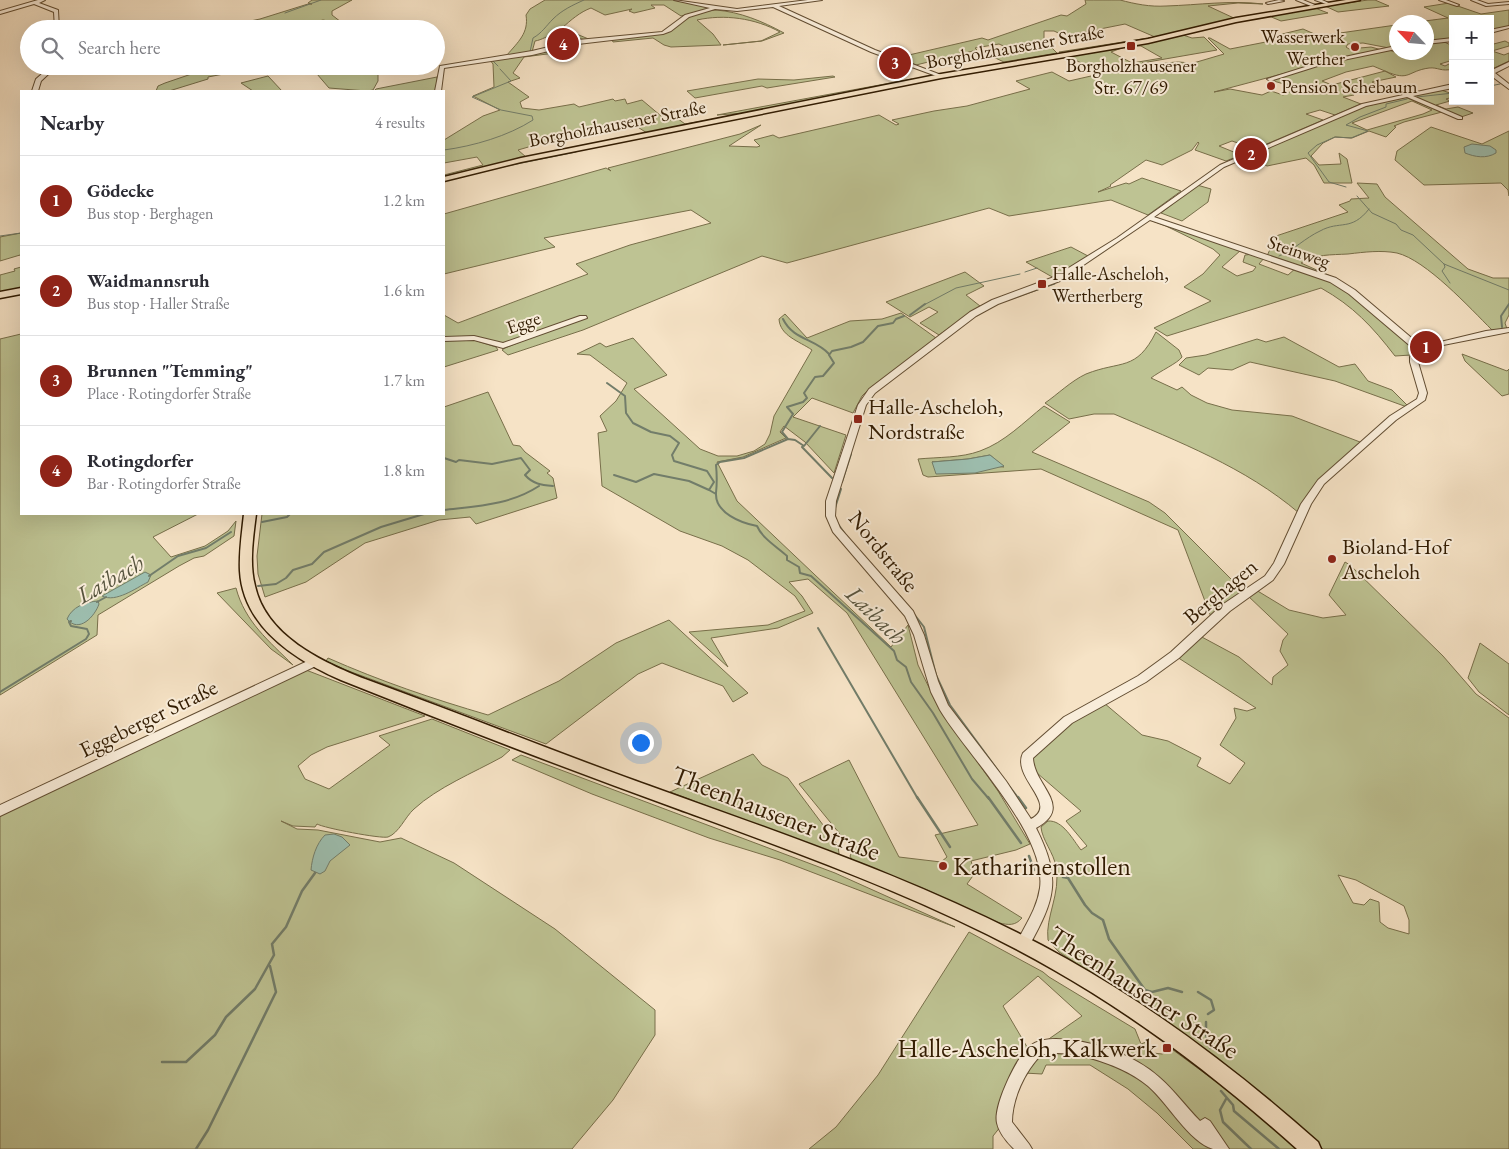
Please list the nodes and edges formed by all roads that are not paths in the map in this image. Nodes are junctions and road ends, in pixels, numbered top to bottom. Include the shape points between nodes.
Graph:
1 (43, 0) edge
2 (676, 0) edge
3 (820, 0) edge
4 (1279, 0) edge
5 (1298, 0) edge
6 (1317, 0) edge
7 (1357, 0) edge
8 (1407, 0) edge
9 (1421, 0) edge
10 (1441, 0) edge
11 (1473, 0) edge
12 (785, 1) edge
13 (1509, 2) edge
14 (33, 3) junction
15 (1268, 3) dead end
16 (1328, 4) junction
17 (1313, 5) dead end
18 (1457, 5) dead end
19 (775, 6) junction
20 (715, 8) junction
21 (0, 13) edge
22 (56, 20) edge
23 (1509, 27) edge
24 (1494, 31) edge
25 (1449, 40) edge
26 (1434, 42) edge
27 (1389, 49) edge
28 (1509, 64) edge
29 (445, 67) edge
30 (1494, 72) edge
31 (44, 75) edge
32 (441, 75) edge
33 (1494, 75) edge
34 (941, 76) junction
35 (1270, 79) dead end
36 (1449, 87) edge
37 (1509, 87) edge
38 (35, 90) edge
39 (438, 90) edge
40 (1406, 95) junction
41 (1460, 118) dead end
42 (445, 178) edge
43 (1150, 217) junction
44 (20, 291) edge
45 (0, 295) edge
46 (584, 318) dead end
47 (1509, 330) edge
48 (445, 339) edge
49 (1421, 347) junction
50 (250, 515) edge
51 (314, 662) junction
52 (0, 811) edge
53 (1028, 826) junction
54 (1023, 944) junction
55 (1205, 1126) dead end
56 (1218, 1145) edge
57 (1024, 1149) edge
58 (1311, 1149) edge

1 - 14 street
2 - 20 street
3 - 12 street
4 - 15 street via 1282,1
5 - 17 street
6 - 16 street
7 - 16 main road, Borgholzhausener Straße
8 - 9 street
10 - 18 street
11 - 13 street via 1488,5
12 - 19 street
14 - 21 street
14 - 22 street via 56,12
16 - 34 main road, Borgholzhausener Straße via 1236,20 1148,41
19 - 20 street via 743,10
19 - 34 street via 873,51
20 - 29 street via 685,17 671,30 663,32 585,41
23 - 24 street
25 - 26 street
27 - 35 street via 1323,63
28 - 30 street
31 - 38 street via 38,80
32 - 39 street
33 - 37 street
34 - 42 main road, Borgholzhausener Straße
36 - 40 street, Nordstraße
40 - 41 street
40 - 43 street, Nordstraße via 1364,105 1222,166
43 - 49 street, Steinweg via 1333,280
43 - 53 street, Nordstraße via 1057,279 995,302 973,314 872,391 862,405 831,501 830,521 909,614 917,628 924,658 942,704
44 - 45 main road
46 - 48 street, Egge via 503,346 474,338
47 - 49 street via 1475,334 1437,346
49 - 53 street, Berghagen via 1414,357 1423,393 1421,400 1393,418 1321,482 1306,504 1279,564 1269,578 1226,608 1175,655 1142,679 1068,720 1027,756 1026,768 1048,803 1048,811 1042,818
50 - 51 main road, Theenhausener Straße via 244,565 246,583 257,611 293,648
51 - 52 street, Eggeberger Straße
51 - 54 main road, Theenhausener Straße via 839,864 933,902
53 - 54 street, Nordstraße via 1046,864 1047,880 1034,926
54 - 58 main road, Theenhausener Straße via 1152,1022 1246,1092
55 - 56 street
56 - 57 street via 1142,1073 1096,1053 1077,1048 1046,1047 1031,1056 1004,1114 1007,1129

